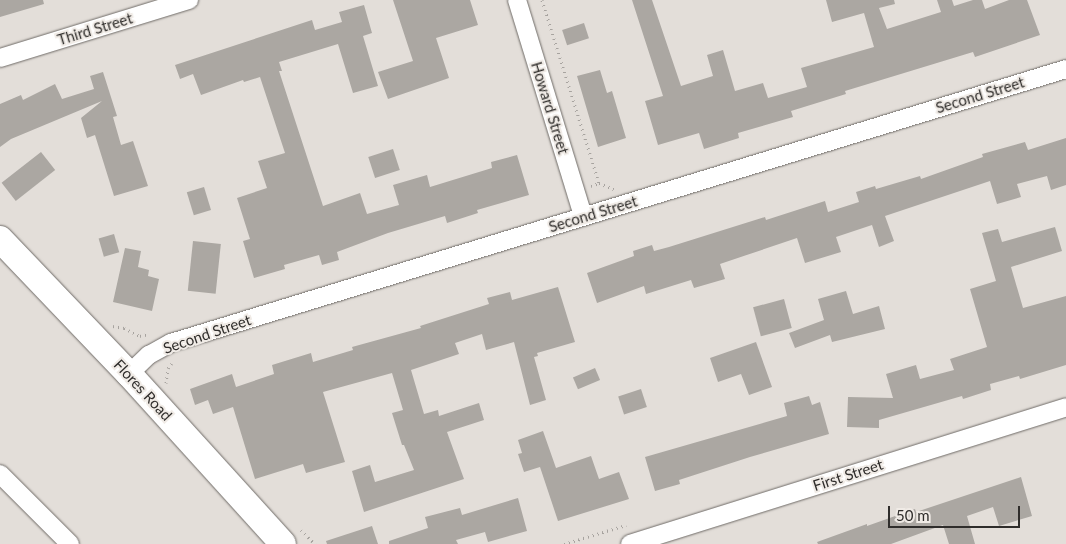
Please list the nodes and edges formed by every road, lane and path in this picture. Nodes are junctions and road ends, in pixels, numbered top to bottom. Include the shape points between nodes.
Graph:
1 (189, 0) edge
2 (517, 0) edge
3 (542, 0) edge
4 (0, 58) edge
5 (1066, 69) edge
6 (599, 183) junction
7 (590, 186) dead end
8 (619, 192) dead end
9 (583, 216) junction
10 (0, 239) edge
11 (128, 374) junction
12 (1066, 406) edge
13 (0, 474) edge
14 (70, 544) edge
15 (283, 544) edge
16 (630, 544) edge

1 - 4 street, Third Street
2 - 9 street, Howard Street
3 - 6 path
5 - 9 street, Second Street
6 - 7 path
6 - 8 path
9 - 11 street, Second Street via 171,343 149,355
10 - 11 main road, Flores Road
11 - 15 main road, Flores Road
12 - 16 street, First Street
13 - 14 street

